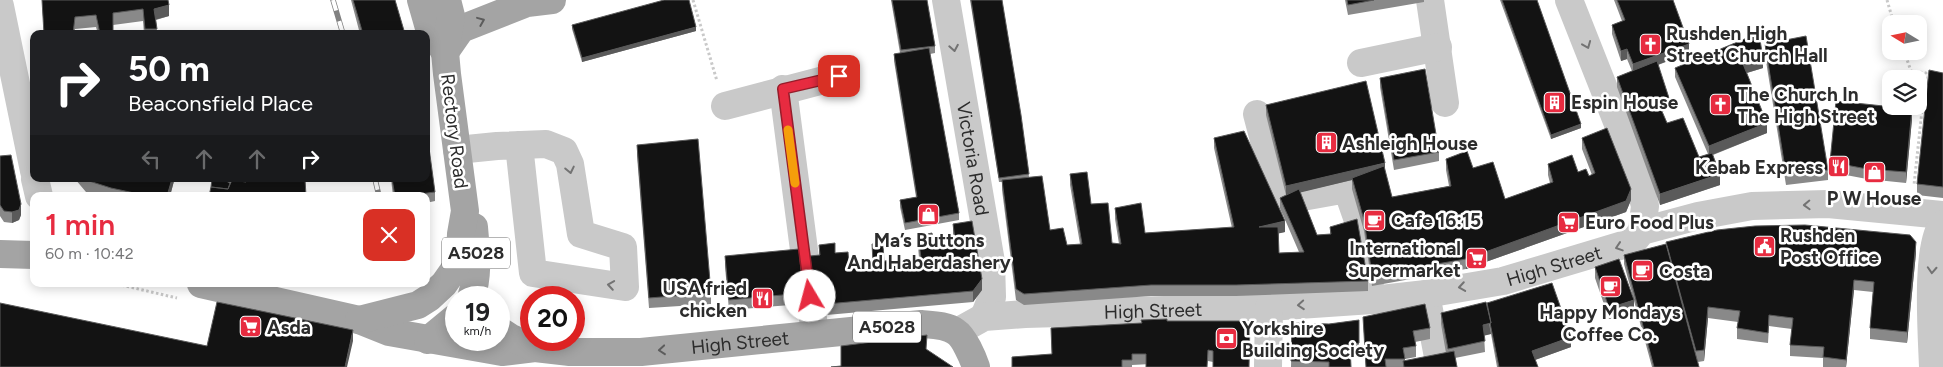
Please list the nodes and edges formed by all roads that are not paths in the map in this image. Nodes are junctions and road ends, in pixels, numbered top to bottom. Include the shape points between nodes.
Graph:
1 (420, 0) edge
2 (447, 0) edge
3 (946, 0) edge
4 (1430, 0) edge
5 (1569, 0) edge
6 (533, 1) edge
7 (0, 6) edge
8 (1438, 47) junction
9 (445, 52) junction
10 (1361, 63) dead end
11 (839, 76) dead end
12 (783, 89) junction
13 (1446, 103) dead end
14 (724, 106) road end
15 (1258, 114) dead end
16 (519, 145) junction
17 (457, 150) junction
18 (30, 152) edge
19 (465, 211) junction
20 (1943, 215) edge
21 (1943, 224) edge
22 (1642, 230) junction
23 (0, 254) edge
24 (30, 255) edge
25 (456, 267) junction
26 (464, 286) edge
27 (475, 286) edge
28 (214, 287) edge
29 (1426, 294) junction
30 (1372, 300) junction
31 (1269, 307) junction
32 (984, 317) junction
33 (359, 320) junction
34 (445, 326) edge
35 (957, 332) junction
36 (815, 334) junction
37 (428, 340) junction
38 (520, 350) edge
39 (561, 351) edge
40 (1438, 357) edge
41 (607, 360) edge
42 (976, 367) edge
43 (1268, 367) edge
44 (1933, 367) edge

1 - 9 main road, Rectory Road via 429,28
2 - 9 main road, Rectory Road via 451,16
3 -> 32 street, Victoria Road via 990,262 992,297
4 - 8 street
5 -> 22 street via 1635,167 1645,206
9 -> 6 main road, Rectory Road via 461,29
7 - 18 street
8 - 10 street
8 - 13 street
9 - 17 main road, Rectory Road / A5028
11 - 12 street
12 - 14 street
12 - 36 street
15 - 30 street via 1280,201 1347,189 1362,232
16 -> 16 street via 546,144 564,151 570,164 581,234 622,247 625,287 533,273
16 - 17 street
17 - 19 main road, Rectory Road / A5028
19 - 25 main road, Rectory Road / A5028
19 - 27 main road, Rectory Road / A5028 via 474,228
20 -> 22 street, High Street via 1828,204 1752,206
21 -> 44 street via 1935,243 1932,267
22 -> 29 street, High Street via 1633,242 1512,279
23 - 24 main road
25 - 26 main road, A5028
25 - 33 main road, Rectory Road / A5028 via 444,284 418,305
28 - 33 main road, A5028
29 - 30 street, High Street
29 - 40 street
30 -> 31 street, High Street
31 - 32 street, High Street
31 - 43 street
32 - 35 street, High Street
33 - 37 main road, High Street / A5028 via 389,332
34 - 37 main road
35 - 36 main road, High Street / A5028 via 921,324
35 - 42 main road
36 -> 41 main road, High Street / A5028 via 642,352
37 - 38 main road, High Street / A5028 via 502,352
39 - 41 main road, High Street / A5028

